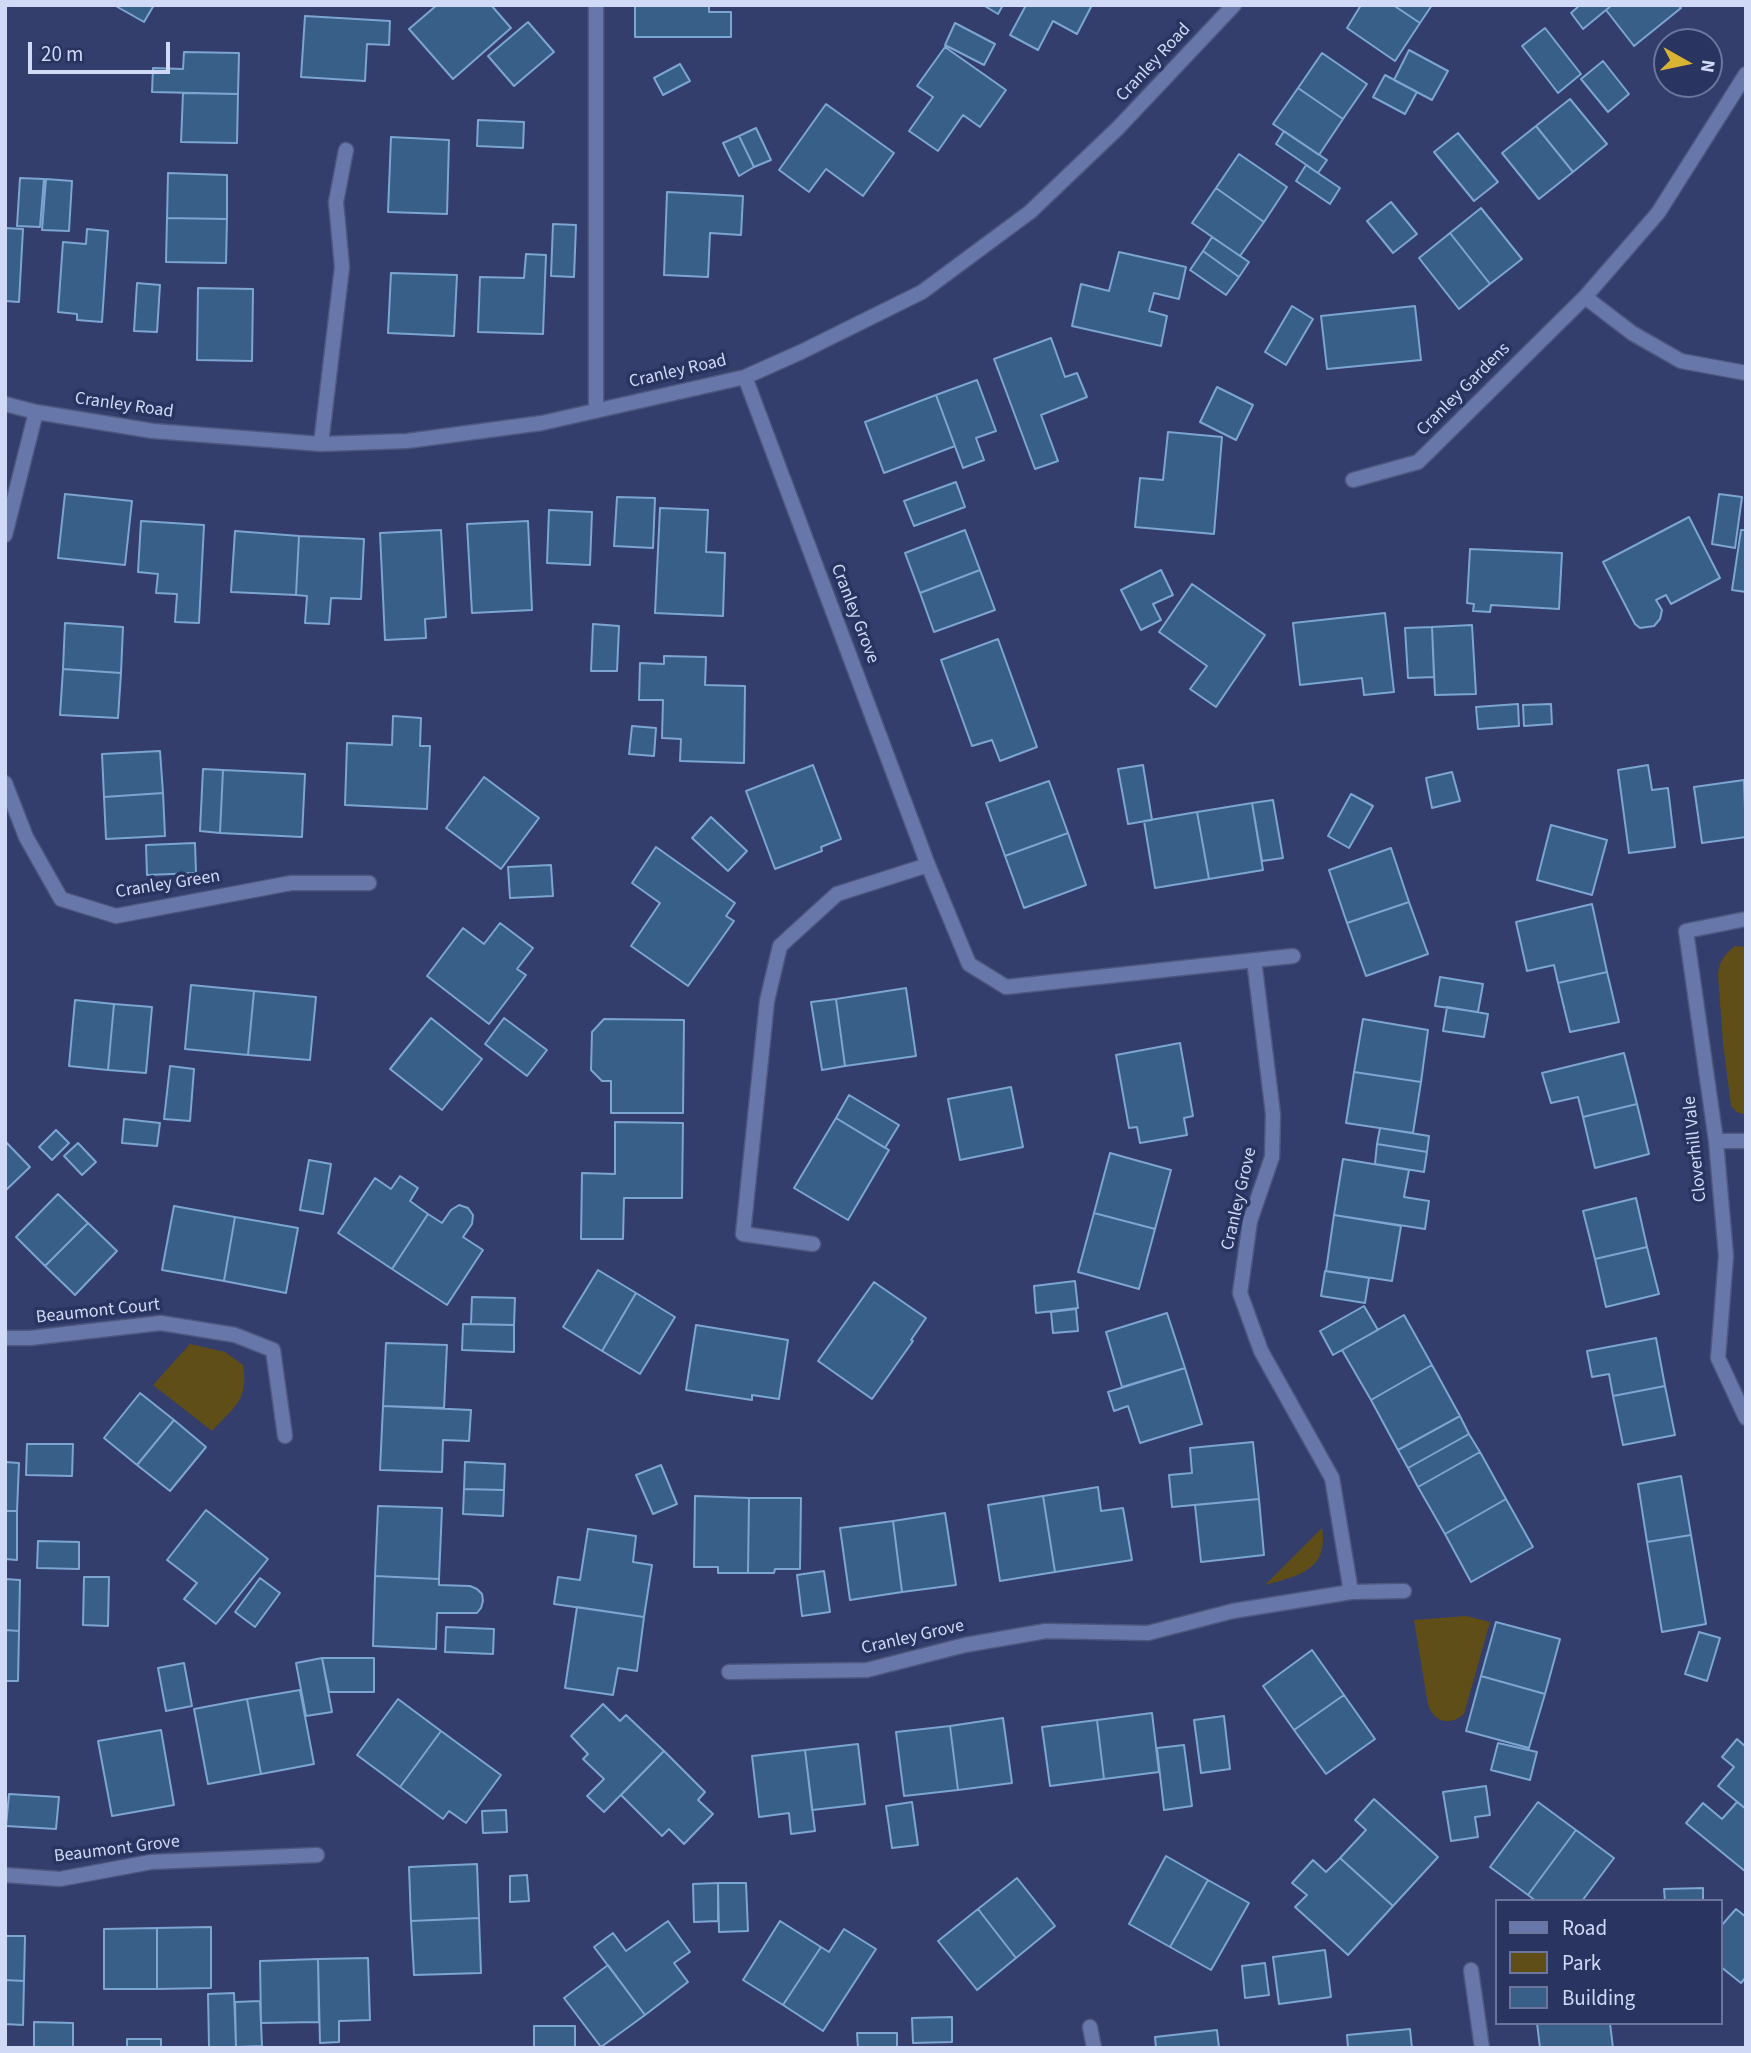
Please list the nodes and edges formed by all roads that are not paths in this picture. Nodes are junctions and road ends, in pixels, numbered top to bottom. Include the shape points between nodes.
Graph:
1 (596, 5) edge
2 (1234, 5) edge
3 (1746, 74) edge
4 (346, 150) dead end
5 (1585, 297) junction
6 (1746, 373) edge
7 (745, 377) junction
8 (5, 404) edge
9 (596, 411) junction
10 (36, 412) junction
11 (321, 444) junction
12 (1353, 480) dead end
13 (5, 535) edge
14 (5, 783) edge
15 (928, 865) junction
16 (369, 883) dead end
17 (1746, 919) edge
18 (1293, 956) dead end
19 (1254, 960) junction
20 (1716, 1141) junction
21 (1746, 1141) edge
22 (813, 1244) dead end
23 (5, 1338) edge
24 (1746, 1418) edge
25 (285, 1436) dead end
26 (1404, 1591) dead end
27 (1351, 1592) junction
28 (729, 1672) dead end
29 (317, 1854) dead end
30 (5, 1875) edge
31 (1471, 1970) dead end
32 (1090, 2027) dead end
33 (1094, 2048) edge
34 (1482, 2048) edge

1 - 9 street
2 - 7 street, Cranley Road via 1118,128 1030,212 922,292
3 - 5 street, Cranley Gardens via 1658,213
4 - 11 street via 336,202 342,267
5 - 6 street via 1632,333 1681,361
5 - 12 street, Cranley Gardens via 1418,462
7 - 9 street, Cranley Road
7 - 15 street, Cranley Grove
8 - 10 street, Cranley Road
9 - 11 street, Cranley Road via 407,441
10 - 11 street, Cranley Road via 153,431
10 - 13 street
14 - 16 street, Cranley Green via 26,837 61,898 116,916 291,883
15 - 19 street, Cranley Grove via 969,964 1006,987
15 - 22 street via 836,894 780,946 767,1001 743,1234
17 - 20 street, Cloverhill Vale via 1686,931
18 - 19 street, Cranley Grove
19 - 27 street, Cranley Grove via 1273,1114 1272,1157 1251,1221 1240,1293 1261,1351 1332,1478
20 - 21 street
20 - 24 street, Cloverhill Vale via 1726,1256 1718,1358
23 - 25 street, Beaumont Court via 161,1323 234,1335 273,1350
26 - 27 street, Cranley Grove
27 - 28 street, Cranley Grove via 1233,1611 1148,1633 1046,1631 965,1645 867,1671
29 - 30 street, Beaumont Grove via 151,1862 60,1879
31 - 34 street
32 - 33 street

